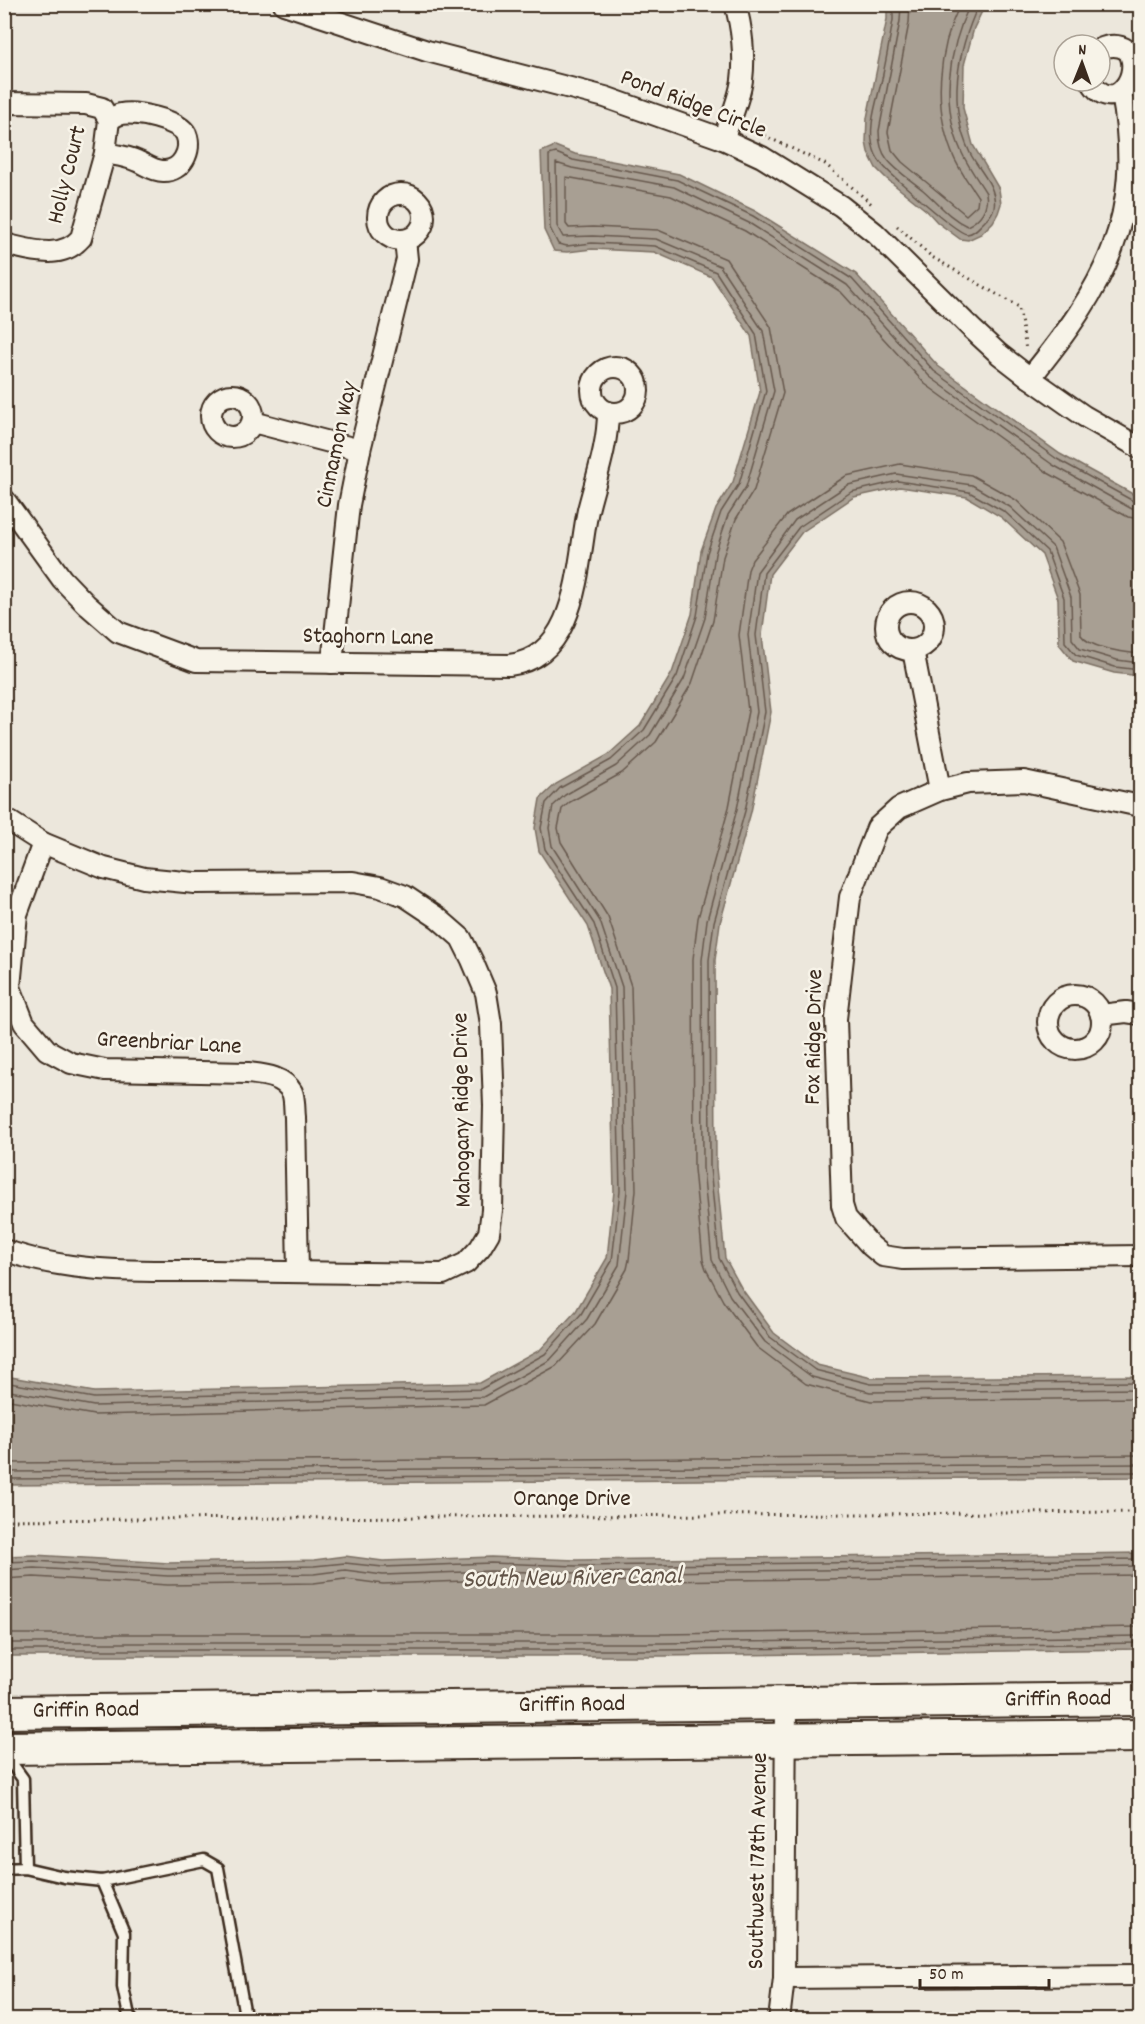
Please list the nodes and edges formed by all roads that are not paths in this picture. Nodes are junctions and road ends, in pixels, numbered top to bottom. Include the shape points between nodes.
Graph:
1 (284, 4) edge
2 (735, 4) edge
3 (1112, 46) edge
4 (1104, 93) edge
5 (1122, 94) junction
6 (4, 103) edge
7 (109, 120) junction
8 (723, 139) junction
9 (105, 153) junction
10 (405, 240) dead end
11 (4, 244) edge
12 (1030, 378) junction
13 (608, 412) dead end
14 (253, 422) dead end
15 (1140, 448) edge
16 (360, 450) junction
17 (4, 499) edge
18 (913, 650) dead end
19 (332, 663) junction
20 (940, 790) junction
21 (1140, 806) edge
22 (4, 818) edge
23 (43, 843) junction
24 (1140, 1014) edge
25 (1101, 1015) dead end
26 (4, 1250) edge
27 (1140, 1256) edge
28 (298, 1272) junction
29 (1140, 1699) edge
30 (786, 1703) junction
31 (327, 1709) junction
32 (4, 1712) edge
33 (1140, 1736) edge
34 (786, 1739) junction
35 (328, 1744) junction
36 (4, 1748) edge
37 (4, 1753) edge
38 (25, 1868) junction
39 (4, 1869) edge
40 (102, 1881) junction
41 (1140, 1975) edge
42 (784, 1978) junction
43 (132, 2019) edge
44 (239, 2019) edge
45 (779, 2019) edge

1 - 8 street, Pond Ridge Circle via 427,51 605,98
2 - 8 street via 742,44 742,80
3 - 5 street via 1130,51 1138,66 1138,75
4 - 5 street
5 - 12 street via 1131,122 1134,154 1128,238 1086,308
6 - 7 street, Holly Court via 86,104 102,108
7 - 9 street, Holly Court
7 - 9 street via 120,114 141,114 179,126 186,134 186,153 179,167 161,171
8 - 12 street, Pond Ridge Circle via 762,158 875,233 986,341
9 - 11 street, Holly Court via 81,238 73,246 45,253
10 - 16 street, Cinnamon Way via 407,259
12 - 15 street, Pond Ridge Circle via 1084,416
13 - 19 street, Staghorn Lane via 608,430 588,512 575,593 562,627 548,645 525,663 510,665
14 - 16 street
16 - 19 street, Cinnamon Way via 349,505
17 - 19 street, Staghorn Lane via 62,579 118,632 196,661
18 - 20 street
20 - 21 street, Fox Ridge Drive via 968,783 1024,781
20 - 27 street, Fox Ridge Drive via 899,808 878,828 850,897 836,1019 842,1205 846,1218 883,1256 903,1259
22 - 23 street, Mahogany Ridge Drive
23 - 28 street, Greenbriar Lane via 17,914 10,987 24,1023 47,1050 71,1063 105,1070 248,1073 282,1082 292,1093 295,1117
23 - 28 street, Mahogany Ridge Drive via 104,868 144,878 195,883 353,882 380,887 405,896 461,938 486,993 491,1024 494,1106 489,1233 466,1263 443,1274
24 - 25 street via 1126,1011
26 - 28 street, Mahogany Ridge Drive via 68,1266
29 - 30 main road, Griffin Road
30 - 31 main road, Griffin Road
30 - 34 street, Southwest 178th Avenue
31 - 32 main road, Griffin Road
31 - 35 main road
33 - 34 main road, Griffin Road
34 - 35 main road, Griffin Road
34 - 42 street, Southwest 178th Avenue
35 - 36 main road, Griffin Road
37 - 38 lane via 23,1779
38 - 39 lane
38 - 40 lane
40 - 43 lane via 124,1933 123,1987
40 - 44 lane via 204,1860 218,1868 244,2010
41 - 42 street
42 - 45 street, Southwest 178th Avenue

